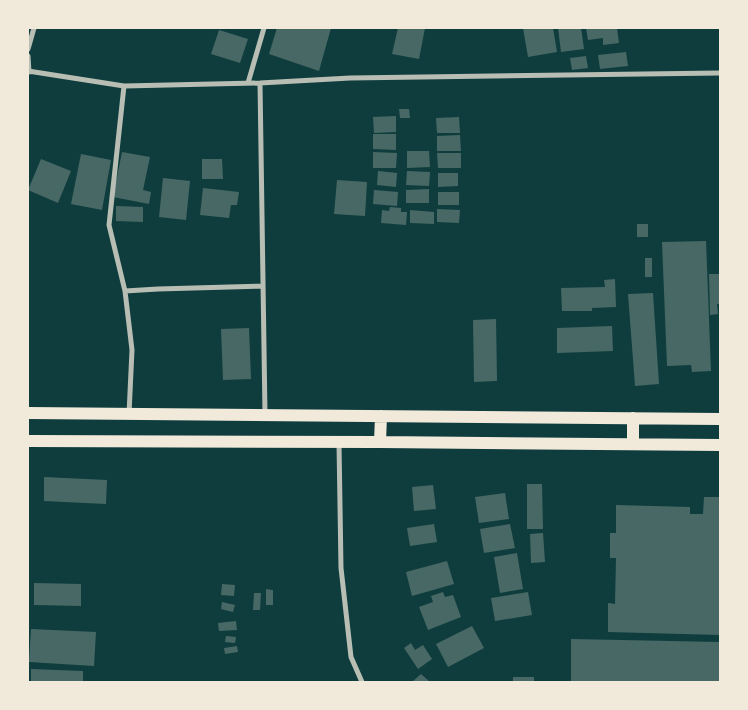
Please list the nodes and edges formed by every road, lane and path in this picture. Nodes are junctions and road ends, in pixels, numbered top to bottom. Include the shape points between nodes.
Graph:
1 (34, 28) edge
2 (264, 28) edge
3 (28, 48) edge
4 (28, 56) edge
5 (28, 71) edge
6 (720, 73) edge
7 (248, 83) junction
8 (260, 83) junction
9 (124, 86) junction
10 (263, 286) junction
11 (125, 291) junction
12 (28, 413) edge
13 (265, 414) junction
14 (129, 415) junction
15 (381, 416) junction
16 (633, 418) junction
17 (720, 419) edge
18 (28, 441) edge
19 (339, 442) junction
20 (380, 442) junction
21 (634, 444) junction
22 (720, 445) edge
23 (361, 682) edge

1 - 3 street
2 - 7 street
4 - 5 street
5 - 9 street
6 - 8 street via 350,78
7 - 8 street
7 - 9 street
8 - 10 street
9 - 11 street via 108,225
10 - 11 street
10 - 13 street
11 - 14 street via 132,350
12 - 14 main road
13 - 14 main road
13 - 15 main road
15 - 16 main road
15 - 20 main road
16 - 17 main road
16 - 21 main road
18 - 19 main road
19 - 20 main road
19 - 23 street via 341,568 351,657
20 - 21 main road
21 - 22 main road

